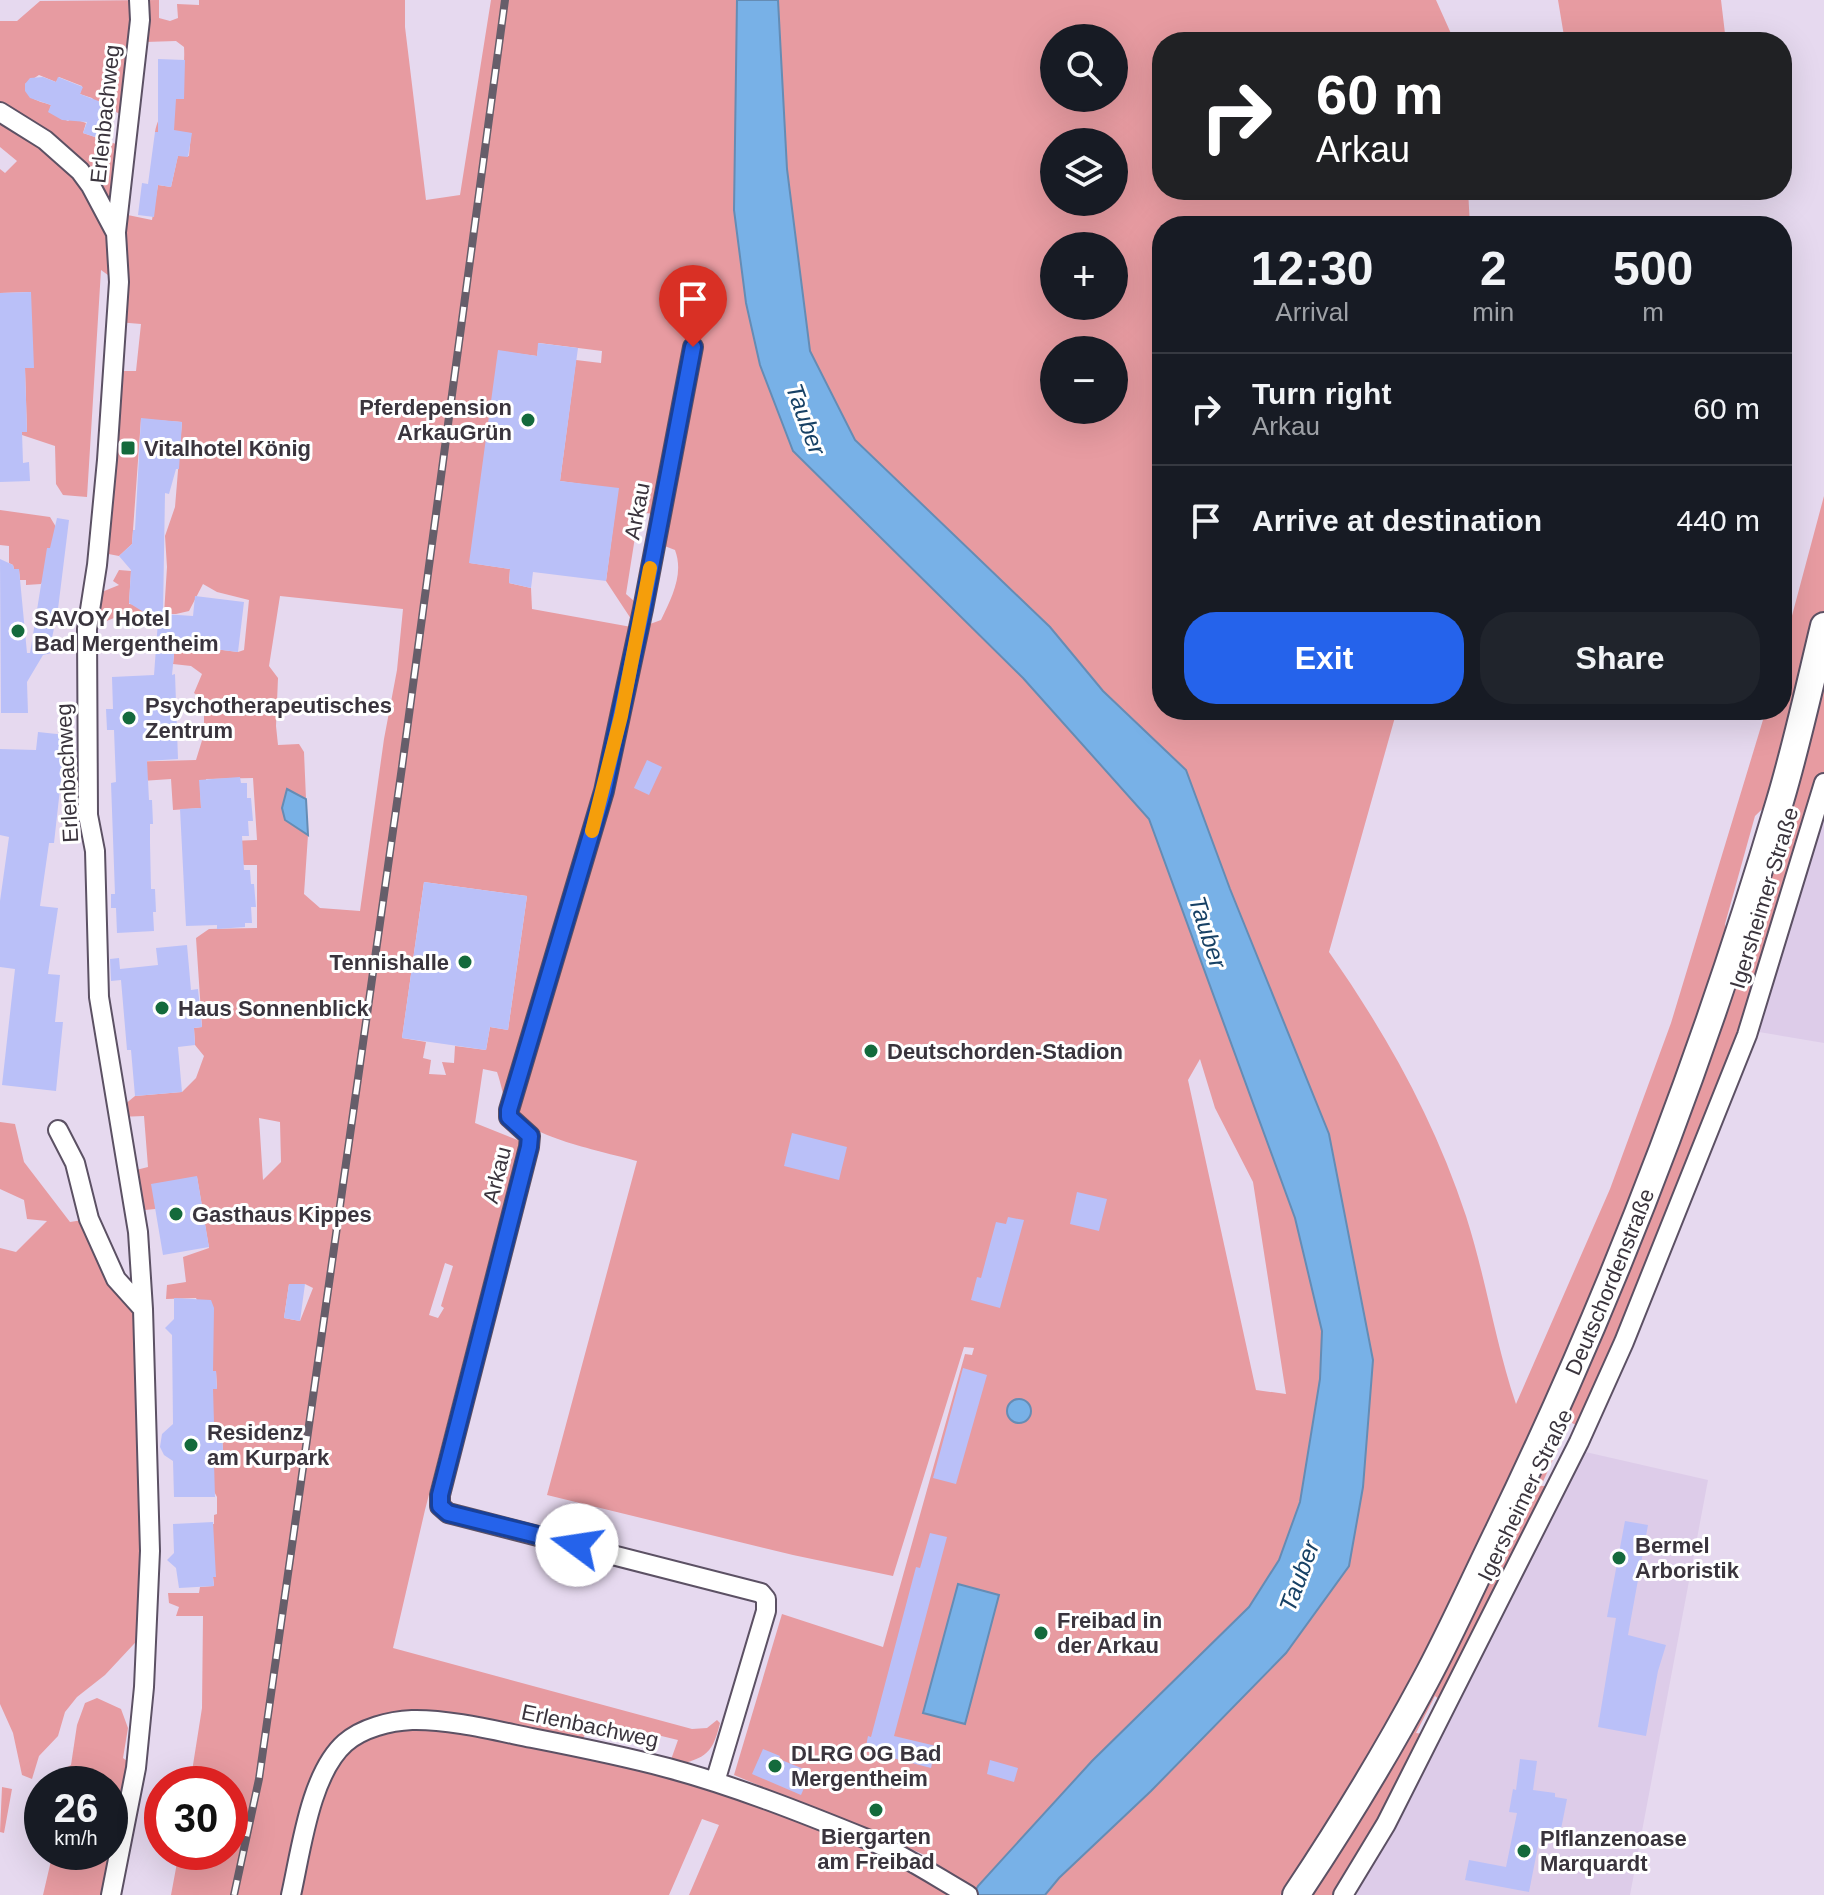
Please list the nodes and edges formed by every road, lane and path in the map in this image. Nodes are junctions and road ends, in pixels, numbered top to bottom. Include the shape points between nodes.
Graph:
1 (139, 0) edge
2 (0, 112) edge
3 (116, 233) junction
4 (693, 347) dead end
5 (1824, 626) edge
6 (1824, 783) edge
7 (58, 1130) dead end
8 (143, 1309) junction
9 (715, 1782) junction
10 (1320, 1859) junction
11 (964, 1892) edge
12 (111, 1895) edge
13 (291, 1895) edge
14 (1280, 1895) edge
15 (1296, 1895) edge
16 (1305, 1895) edge
17 (1343, 1895) edge

1 - 3 street, Erlenbachweg
2 - 3 street, Erlenbachweg via 45,140 80,171
3 - 8 street, Erlenbachweg via 119,282 108,444 87,629 88,815 95,851 99,997 136,1222
4 - 9 street, Arkau via 604,791 509,1110 509,1117 530,1136 529,1147 440,1506 448,1513 761,1593 766,1611
5 - 10 street, Deutschordenstraße via 1780,802 1729,964 1679,1108 1597,1313 1426,1680
6 - 17 street, Igersheimer Straße via 1747,1035 1624,1342 1386,1824
7 - 8 street via 116,1279
8 - 12 street, Erlenbachweg via 150,1551 144,1687 136,1768
9 - 11 street, Erlenbachweg via 870,1840
9 - 13 street, Erlenbachweg via 591,1749 431,1722 384,1724 357,1734 331,1758
10 - 14 street
10 - 15 street, Deutschordenstraße
10 - 16 street

